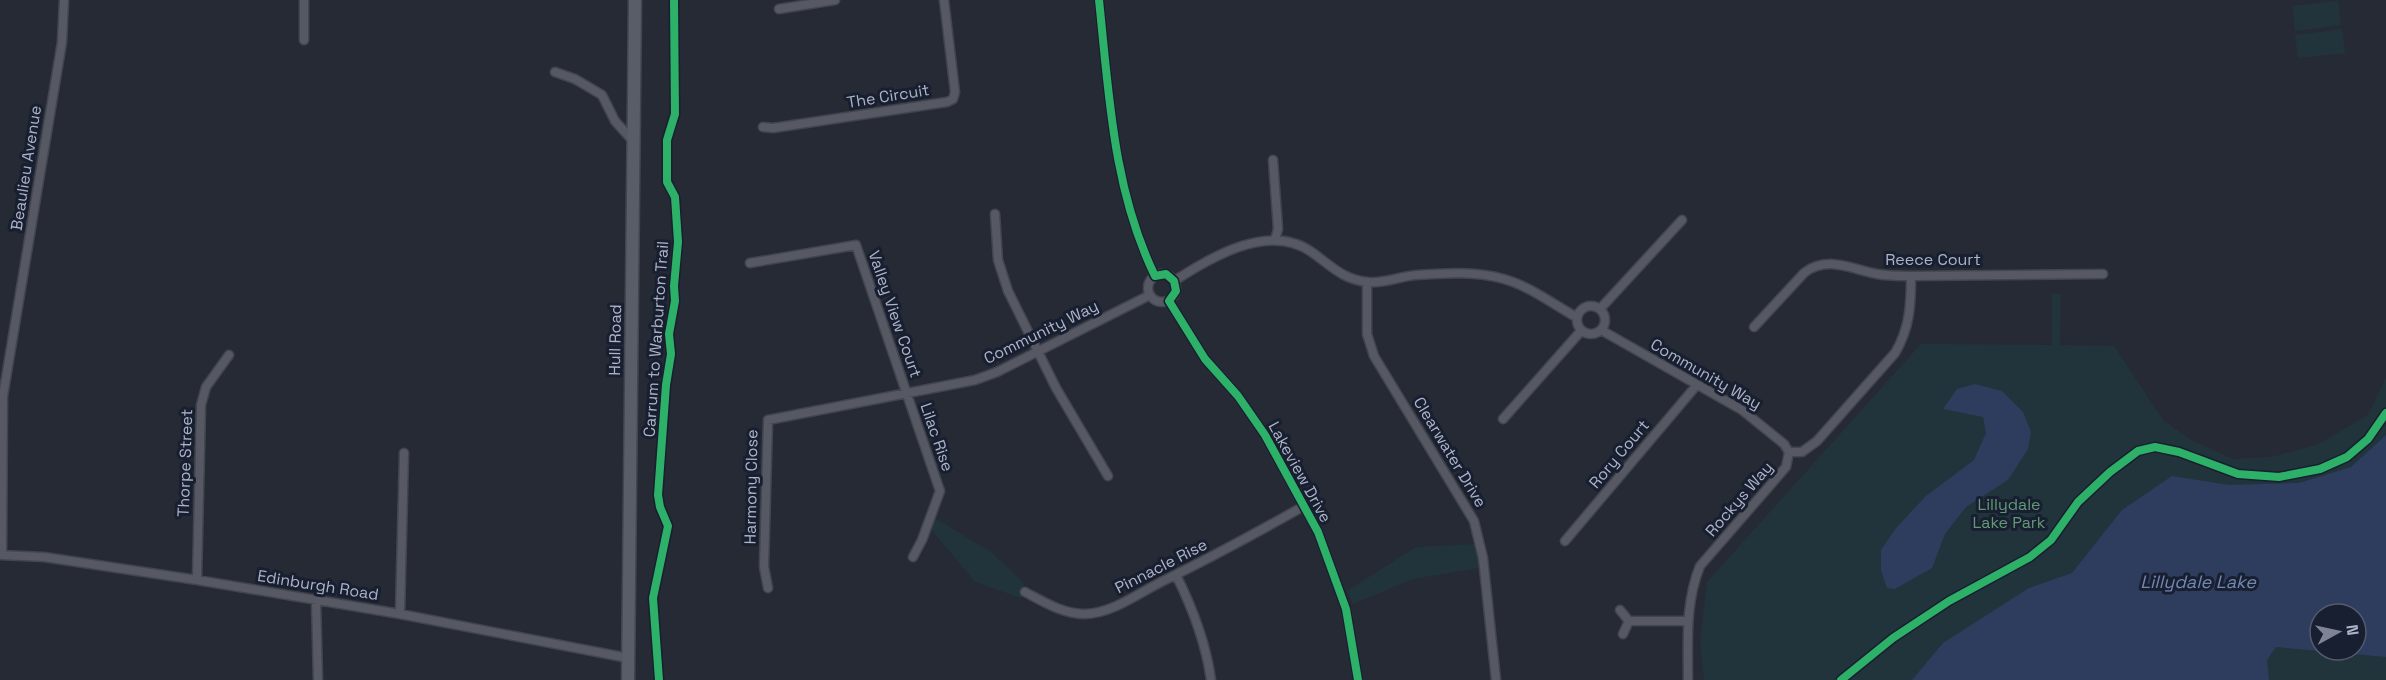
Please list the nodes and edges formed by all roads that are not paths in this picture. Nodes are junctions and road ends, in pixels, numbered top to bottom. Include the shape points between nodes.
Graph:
1 (64, 0) edge
2 (304, 0) edge
3 (635, 0) edge
4 (835, 0) edge
5 (944, 0) edge
6 (1099, 0) edge
7 (779, 9) dead end
8 (304, 40) dead end
9 (555, 72) dead end
10 (763, 127) dead end
11 (633, 141) junction
12 (1272, 160) dead end
13 (995, 214) dead end
14 (1682, 220) dead end
15 (1275, 240) junction
16 (750, 263) dead end
17 (2103, 274) dead end
18 (1155, 276) junction
19 (1911, 276) junction
20 (1174, 281) junction
21 (1367, 282) junction
22 (1150, 295) junction
23 (1169, 301) junction
24 (1600, 309) junction
25 (1576, 316) junction
26 (1754, 327) dead end
27 (1601, 330) junction
28 (1581, 331) junction
29 (1038, 351) junction
30 (229, 355) dead end
31 (1696, 386) junction
32 (906, 393) junction
33 (1503, 419) dead end
34 (1789, 452) junction
35 (405, 453) dead end
36 (1108, 476) dead end
37 (1304, 506) junction
38 (1565, 541) dead end
39 (1, 555) edge
40 (913, 557) dead end
41 (1176, 576) junction
42 (197, 580) junction
43 (768, 588) dead end
44 (1025, 592) dead end
45 (316, 601) junction
46 (1620, 610) dead end
47 (400, 614) junction
48 (1629, 621) junction
49 (1688, 621) junction
50 (1623, 634) dead end
51 (628, 658) junction
52 (318, 680) edge
53 (628, 680) edge
54 (1211, 680) edge
55 (1358, 680) edge
56 (1496, 680) edge
57 (1688, 680) edge

1 - 39 street, Beaulieu Avenue via 62,42 3,396
2 - 8 street
3 - 11 main road, Hull Road
4 - 7 street
5 - 10 street, The Circuit via 953,99
6 - 18 street via 1117,160 1134,226
9 - 11 street via 602,95 615,120
11 - 51 main road, Hull Road
12 - 15 street via 1278,229
13 - 29 street via 998,260 1008,291
14 - 24 street
15 - 20 street via 1256,242 1211,258
15 - 21 street via 1300,246 1344,276
16 - 32 street, Valley View Court via 856,245
17 - 19 street, Reece Court
18 - 20 street via 1166,274
18 - 22 street via 1148,285
19 - 26 street, Reece Court via 1882,275 1835,263 1814,266
19 - 34 street, Rockys Way via 1909,321 1895,352 1817,441 1802,452
20 - 23 street via 1176,291
21 - 25 street via 1415,275 1489,276 1520,285
21 - 56 street, Clearwater Drive via 1367,334 1374,356 1466,504 1480,538
22 - 23 street via 1157,301
22 - 29 street, Community Way
23 - 37 street, Lakeview Drive via 1206,359 1252,414
24 - 25 street via 1591,305
24 - 27 street via 1605,323
25 - 28 street
27 - 28 street via 1595,334
27 - 31 street, Community Way
28 - 33 street
29 - 32 street, Community Way via 975,380
29 - 36 street
30 - 42 street, Thorpe Street via 206,387 201,405
31 - 34 street, Community Way via 1756,420
31 - 38 street, Rory Court
32 - 40 street, Lilac Rise via 939,491
32 - 43 street, Harmony Close via 768,420 764,567
34 - 49 street, Rockys Way via 1786,467 1700,566 1693,582
35 - 47 street
37 - 41 street, Pinnacle Rise
37 - 55 street, Lakeview Drive via 1318,532 1346,609
39 - 42 street, Edinburgh Road via 44,557
41 - 44 street, Pinnacle Rise via 1122,603 1087,614 1058,609
41 - 54 street via 1197,622
42 - 45 street, Edinburgh Road
45 - 47 street, Edinburgh Road
45 - 52 street
46 - 48 street
47 - 51 street, Edinburgh Road
48 - 49 street
48 - 50 street
49 - 57 street, Rockys Way
51 - 53 main road, Hull Road

